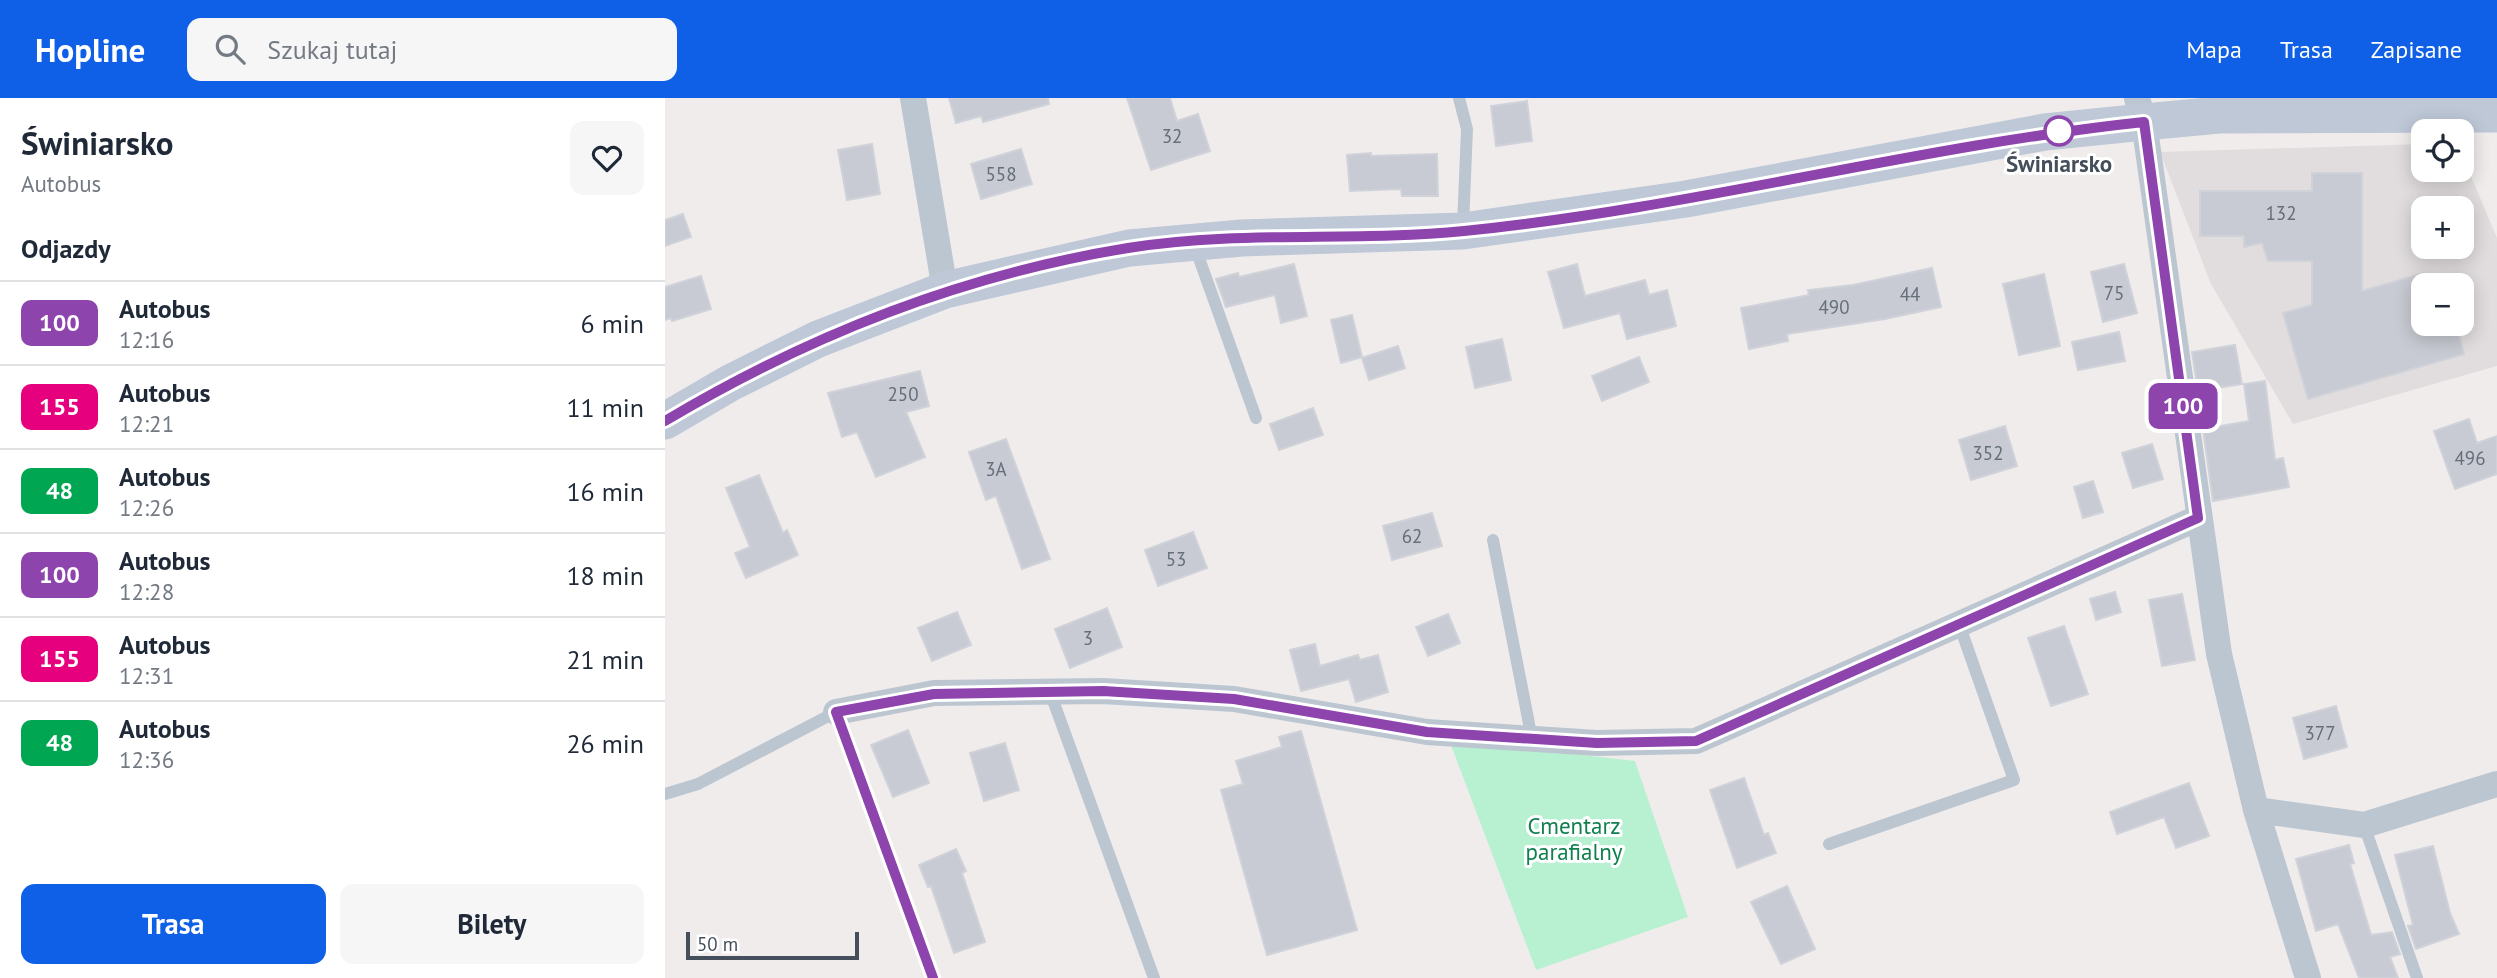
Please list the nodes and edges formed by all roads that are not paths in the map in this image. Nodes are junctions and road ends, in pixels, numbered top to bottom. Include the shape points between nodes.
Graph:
1 (913, 98) edge
2 (1459, 98) edge
3 (2286, 106) edge
4 (2141, 110) edge
5 (2497, 114) edge
6 (1463, 231) junction
7 (1193, 242) junction
8 (945, 290) junction
9 (1256, 418) dead end
10 (665, 421) edge
11 (2198, 518) junction
12 (1493, 540) dead end
13 (1959, 623) junction
14 (1049, 691) junction
15 (836, 712) junction
16 (1532, 739) junction
17 (2497, 785) edge
18 (665, 794) edge
19 (2256, 810) junction
20 (2364, 825) junction
21 (1829, 844) dead end
22 (933, 978) edge
23 (1154, 978) edge
24 (2308, 978) edge
25 (2417, 978) edge

1 - 8 street
2 - 6 lane via 1467,130
3 - 4 street via 2219,115
3 - 5 street
4 - 6 street via 1686,199
4 - 11 street
6 - 7 street
7 - 8 street via 1129,248
7 - 9 lane
8 - 10 street via 818,339
11 - 13 street
11 - 19 street via 2219,654
12 - 16 lane
13 - 16 street via 1696,741
13 - 21 lane via 2014,779
14 - 15 street via 934,694
14 - 16 street via 1234,699 1427,732
14 - 23 lane
15 - 18 lane via 698,784
15 - 22 lane
17 - 20 street
19 - 20 street
19 - 24 street
20 - 25 lane

